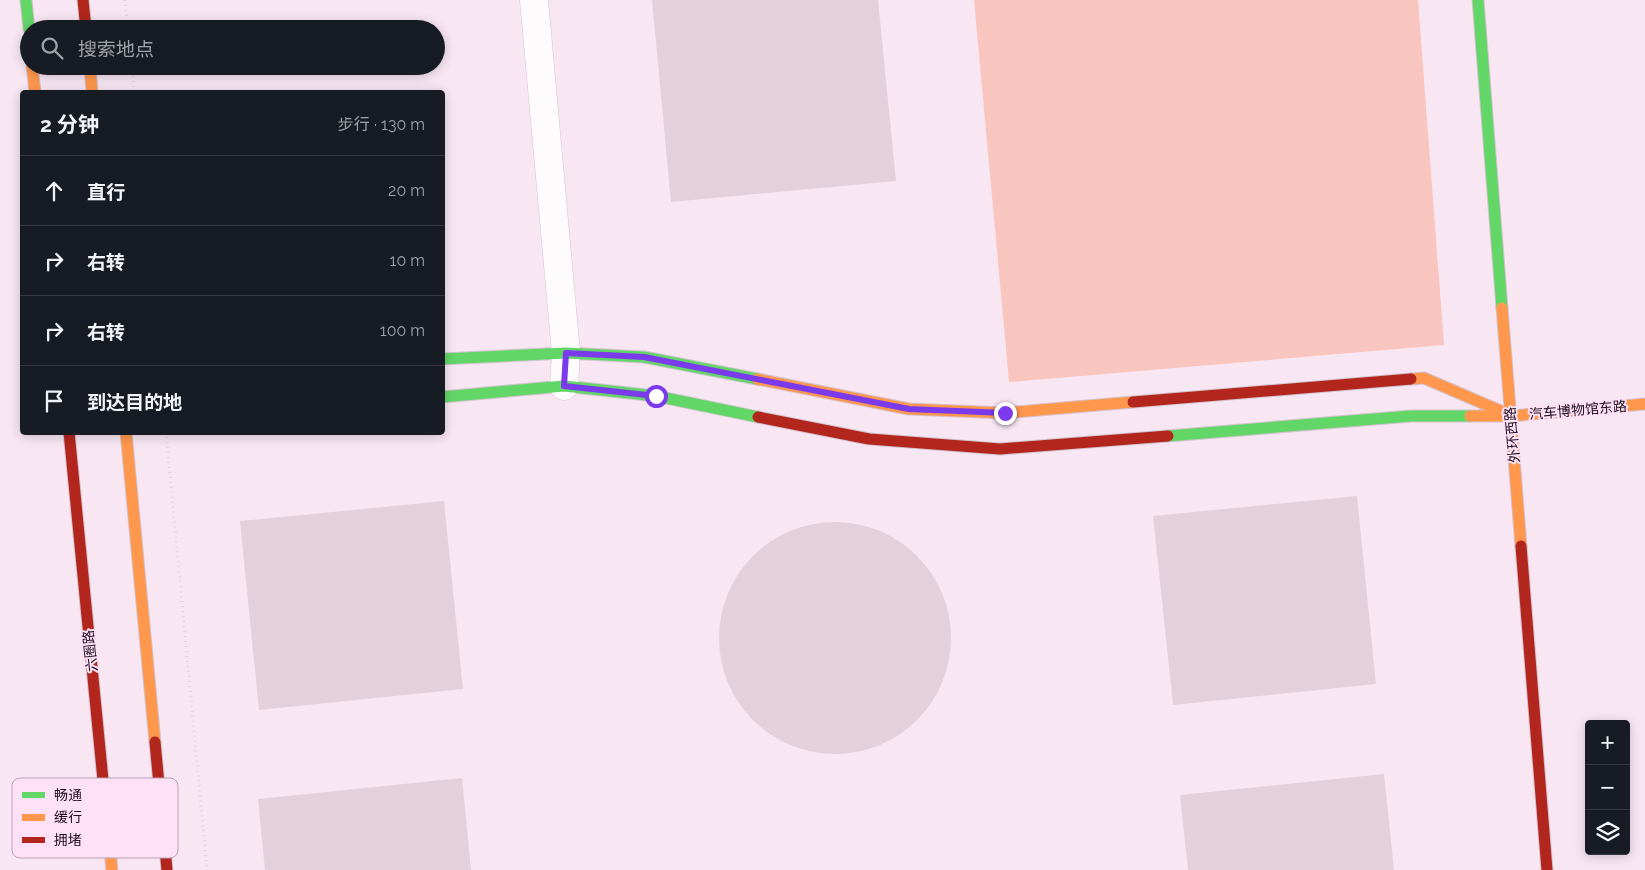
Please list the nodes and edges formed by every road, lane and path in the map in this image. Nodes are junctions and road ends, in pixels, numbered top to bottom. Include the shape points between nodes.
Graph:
1 (26, 0) edge
2 (83, 0) edge
3 (125, 0) edge
4 (534, 0) edge
5 (1478, 0) edge
6 (28, 20) edge
7 (85, 20) edge
8 (127, 20) edge
9 (33, 75) edge
10 (91, 75) edge
11 (133, 75) edge
12 (35, 90) edge
13 (92, 90) edge
14 (134, 90) edge
15 (566, 353) junction
16 (445, 359) edge
17 (564, 386) junction
18 (445, 397) edge
19 (1645, 404) edge
20 (1511, 416) junction
21 (68, 435) edge
22 (126, 435) edge
23 (166, 435) edge
24 (103, 778) edge
25 (158, 778) edge
26 (207, 870) edge
27 (1547, 870) edge

1 - 6 street
2 - 7 street
3 - 8 path
4 - 15 street
5 - 20 street, 外环西路
9 - 12 street
10 - 13 street
11 - 14 path
15 - 16 street
15 - 17 street
15 - 20 street via 644,357 909,409 1005,413 1424,378
17 - 18 street, 汽车博物馆东路
17 - 20 street, 汽车博物馆东路 via 656,396 869,439 1000,449 1411,416
19 - 20 street, 汽车博物馆东路
20 - 27 street, 外环西路
21 - 24 street, 六圈路
22 - 25 street
23 - 26 path

